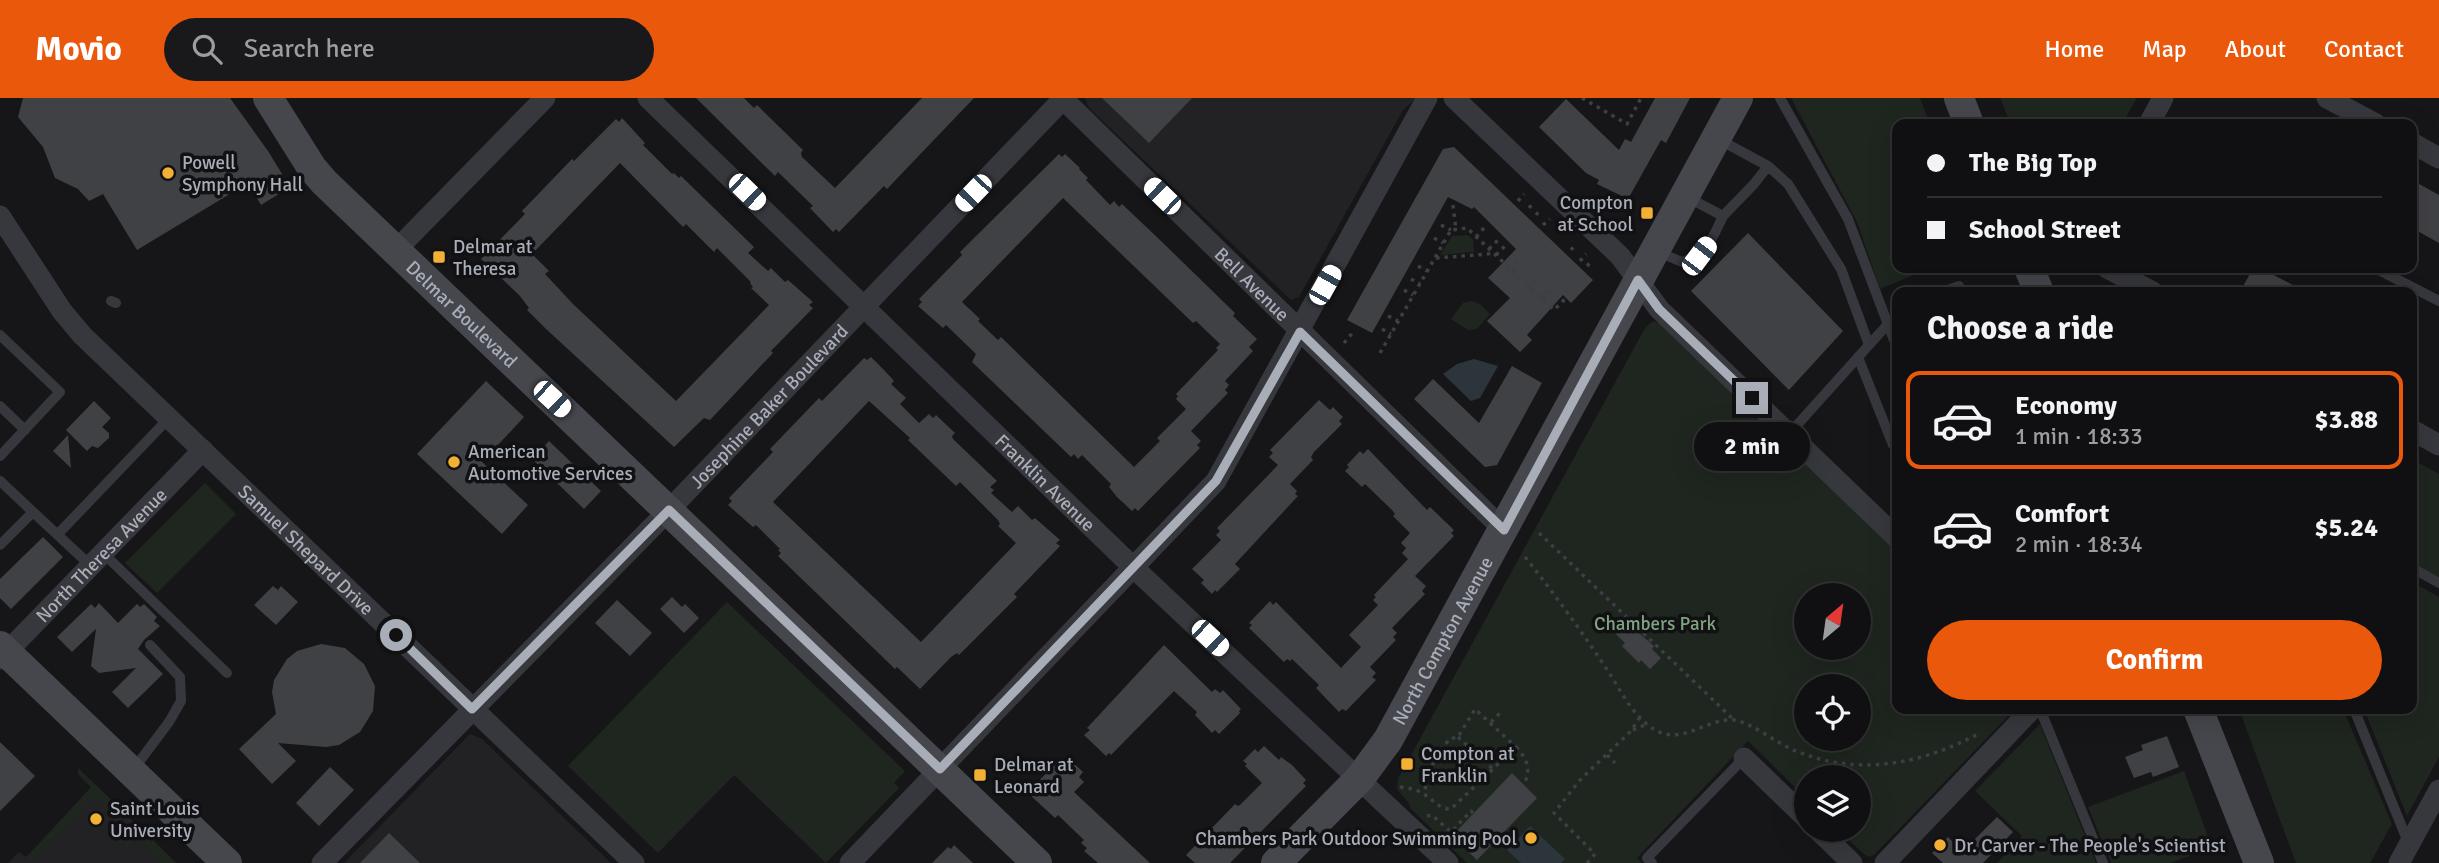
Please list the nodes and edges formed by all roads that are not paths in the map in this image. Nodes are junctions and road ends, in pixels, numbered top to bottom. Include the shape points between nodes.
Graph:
1 (268, 98) edge
2 (545, 98) edge
3 (648, 98) edge
4 (1063, 98) edge
5 (1427, 98) edge
6 (1454, 98) edge
7 (1738, 98) edge
8 (1780, 98) edge
9 (1959, 98) edge
10 (2163, 98) edge
11 (2327, 98) edge
12 (1967, 119) edge
13 (2152, 119) edge
14 (2367, 119) edge
15 (1716, 138) junction
16 (2417, 146) edge
17 (2439, 158) edge
18 (1768, 166) junction
19 (1684, 196) junction
20 (0, 216) edge
21 (1723, 216) junction
22 (396, 250) junction
23 (1654, 250) junction
24 (2117, 273) edge
25 (2385, 273) edge
26 (1638, 280) junction
27 (2144, 287) edge
28 (2412, 287) edge
29 (2417, 290) edge
30 (2439, 301) edge
31 (865, 305) junction
32 (1892, 321) edge
33 (1300, 332) junction
34 (0, 335) edge
35 (1869, 345) junction
36 (1858, 357) junction
37 (0, 406) edge
38 (169, 418) junction
39 (25, 430) junction
40 (2417, 433) edge
41 (1789, 434) junction
42 (1892, 440) edge
43 (2439, 445) edge
44 (203, 450) junction
45 (0, 456) edge
46 (0, 481) edge
47 (669, 510) junction
48 (33, 512) junction
49 (1504, 530) junction
50 (1892, 533) edge
51 (58, 534) junction
52 (0, 545) edge
53 (97, 560) junction
54 (1135, 568) junction
55 (2417, 571) edge
56 (2439, 583) edge
57 (150, 645) dead end
58 (2, 652) edge
59 (226, 673) dead end
60 (472, 709) junction
61 (2027, 714) edge
62 (2041, 714) edge
63 (2200, 714) edge
64 (2356, 714) edge
65 (1744, 758) joint
66 (940, 769) junction
67 (131, 772) junction
68 (1360, 778) junction
69 (2439, 790) edge
70 (1794, 806) edge
71 (1830, 842) edge
72 (2404, 854) edge
73 (227, 863) edge
74 (322, 863) edge
75 (634, 863) edge
76 (850, 863) edge
77 (1037, 863) edge
78 (1276, 863) edge
79 (1448, 863) edge
80 (1652, 863) edge
81 (1852, 863) edge
82 (1885, 863) edge
83 (2103, 863) edge
84 (2259, 863) edge

1 - 22 main road, Delmar Boulevard via 312,168
2 - 22 street
3 - 31 street, Franklin Avenue
4 - 31 street, Josephine Baker Boulevard
4 - 33 street, Bell Avenue
5 - 33 street
6 - 26 street via 1615,250
7 - 15 main road, North Compton Avenue
8 - 32 lane via 1849,219
9 - 12 main road
10 - 13 street
11 - 14 street
15 - 18 lane
15 - 19 main road, North Compton Avenue
16 - 17 street
18 - 21 lane
18 - 35 lane via 1788,184 1841,270
19 - 21 lane
19 - 23 main road, North Compton Avenue
20 - 38 street, Samuel Shepard Drive via 70,323
21 - 23 lane via 1699,256 1682,262
22 - 47 main road, Delmar Boulevard
23 - 26 main road, North Compton Avenue
24 - 27 street
25 - 28 lane
26 - 41 street via 1659,309
26 - 49 main road, North Compton Avenue
29 - 30 lane
31 - 47 street, Josephine Baker Boulevard
31 - 54 street, Franklin Avenue
32 - 35 lane
33 - 49 street, Bell Avenue
33 - 54 street via 1216,481
34 - 39 lane via 60,392
35 - 36 lane
36 - 41 lane
36 - 42 lane
37 - 39 lane
38 - 44 street, Samuel Shepard Drive
38 - 51 lane
39 - 45 lane
40 - 43 street
41 - 50 street
44 - 53 street, North Theresa Avenue
44 - 60 street, Samuel Shepard Drive
46 - 48 lane
47 - 60 street, Josephine Baker Boulevard
47 - 66 main road, Delmar Boulevard
48 - 51 lane
48 - 52 lane
49 - 68 main road, North Compton Avenue via 1388,740
51 - 53 lane
53 - 58 street, North Theresa Avenue
53 - 59 lane
54 - 66 street
54 - 68 street, Franklin Avenue
55 - 56 lane
57 - 67 lane via 180,677 181,701
58 - 67 main road
60 - 74 street, Josephine Baker Boulevard
60 - 75 street, Samuel Shepard Drive
61 - 82 street
62 - 83 lane
63 - 84 main road
64 - 72 lane
65 - 70 street
65 - 80 lane via 1647,858
66 - 76 street
66 - 77 main road, Delmar Boulevard
67 - 73 main road
68 - 78 main road, North Compton Avenue
68 - 79 street, Franklin Avenue
69 - 72 street
71 - 81 street

